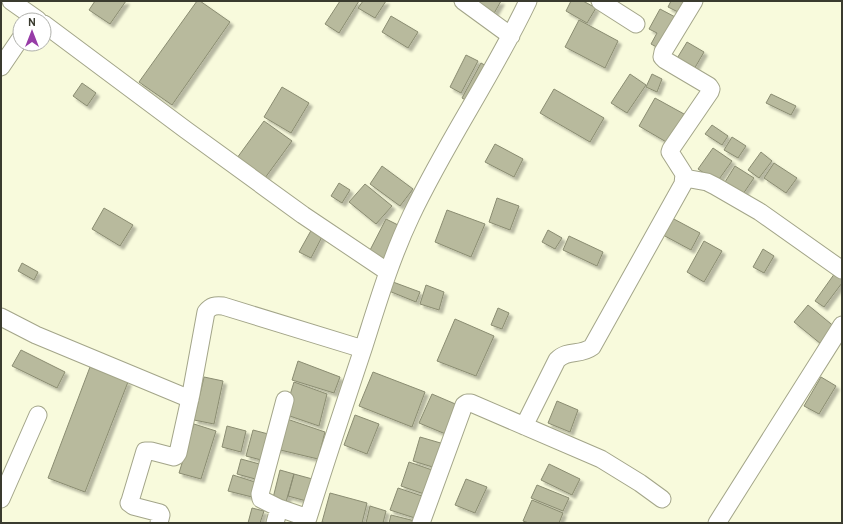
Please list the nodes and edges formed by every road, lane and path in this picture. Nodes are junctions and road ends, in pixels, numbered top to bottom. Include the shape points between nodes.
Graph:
1 (13, 1) edge
2 (463, 1) edge
3 (528, 1) edge
4 (600, 1) edge
5 (694, 1) edge
6 (27, 12) edge
7 (636, 24) dead end
8 (52, 31) edge
9 (511, 36) junction
10 (12, 51) edge
11 (1, 68) edge
12 (685, 178) junction
13 (842, 270) edge
14 (388, 272) junction
15 (1, 317) edge
16 (842, 325) edge
17 (363, 349) junction
18 (190, 399) junction
19 (284, 400) dead end
20 (38, 415) dead end
21 (524, 426) junction
22 (1, 499) edge
23 (662, 499) dead end
24 (277, 515) edge
25 (314, 521) edge
26 (159, 523) edge
27 (421, 523) edge
28 (717, 523) edge

1 - 6 street
2 - 9 street
3 - 9 street
4 - 7 street
5 - 12 street via 662,57 711,89 670,152
8 - 14 street via 303,215
9 - 14 street via 411,216
10 - 11 street
12 - 13 street via 707,182 760,212
12 - 21 street via 592,347 587,351 562,355 557,360
14 - 17 street
15 - 18 street via 36,335
16 - 28 street
17 - 18 street via 216,305 206,312
17 - 25 street via 335,432
18 - 26 street via 178,454 174,457 145,451 129,503 160,513
19 - 24 street via 260,494 261,499
20 - 22 street
21 - 23 street via 601,459
21 - 27 street via 474,403 464,405
24 - 25 street

